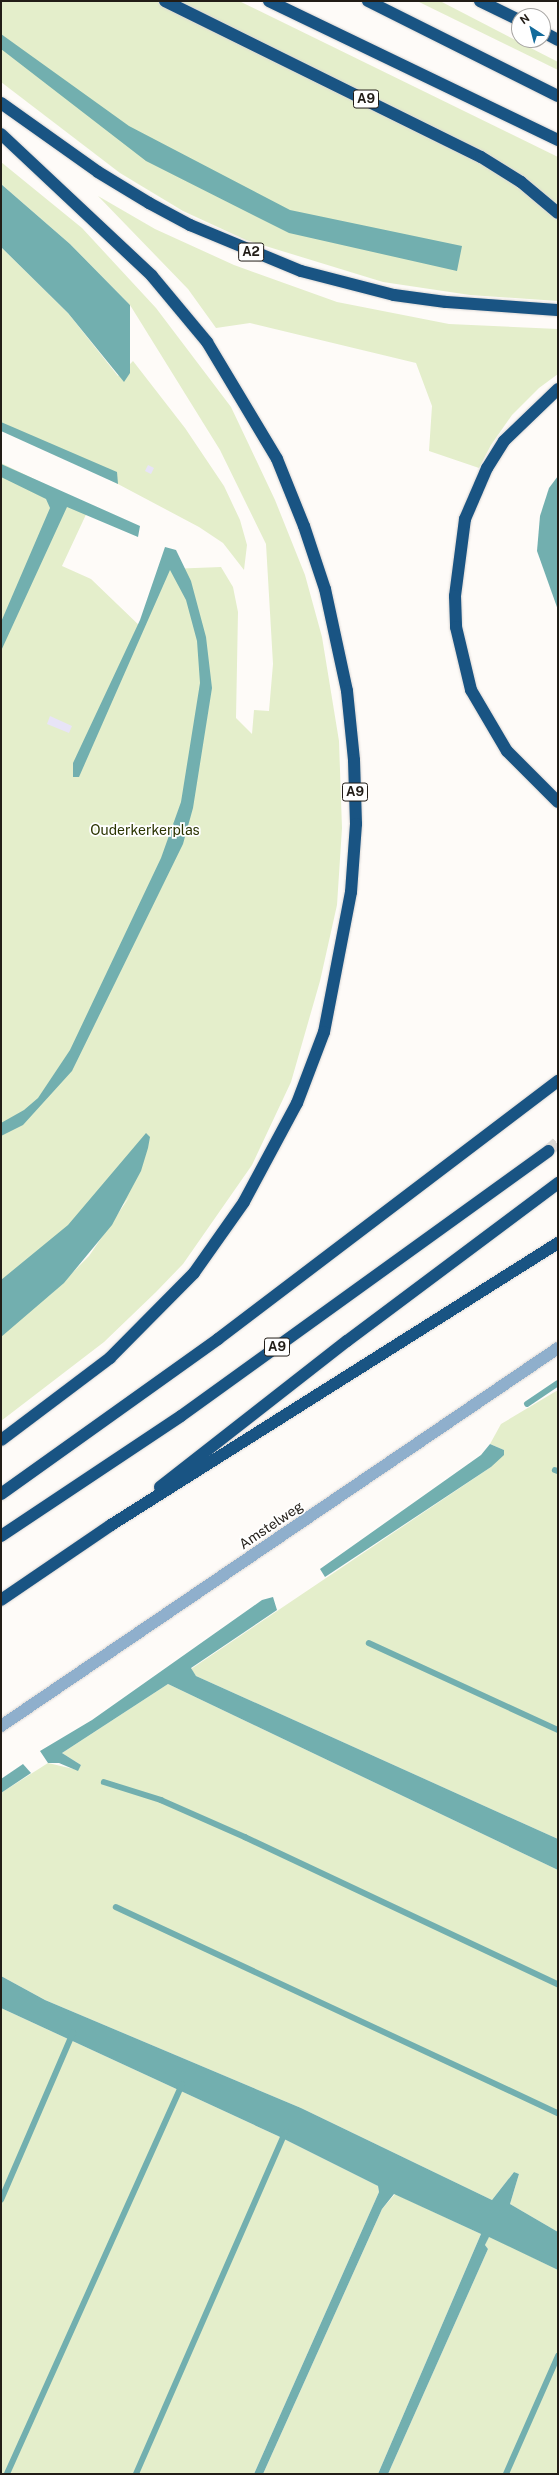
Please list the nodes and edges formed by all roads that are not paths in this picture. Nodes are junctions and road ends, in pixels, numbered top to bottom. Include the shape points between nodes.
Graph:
1 (165, 1) edge
2 (269, 1) edge
3 (368, 1) edge
4 (480, 1) edge
5 (511, 16) edge
6 (558, 96) edge
7 (1, 103) edge
8 (1, 134) edge
9 (558, 140) edge
10 (558, 213) edge
11 (558, 310) edge
12 (558, 389) edge
13 (558, 802) edge
14 (558, 1082) edge
15 (548, 1152) tunnel mouth
16 (558, 1183) edge
17 (558, 1243) edge
18 (558, 1348) edge
19 (1, 1440) edge
20 (1, 1494) edge
21 (111, 1525) junction
22 (1, 1536) edge
23 (1, 1600) edge
24 (1, 1726) edge

1 - 10 highway, A9 via 481,157 521,182
2 - 9 highway
3 - 6 highway
4 - 5 highway
7 - 11 highway, A2 via 98,172 149,203 190,225 301,271 394,295 446,302
8 - 19 highway, A9 via 152,276 207,342 277,459 304,526 325,589 347,691 354,760 356,824 351,892 324,1032 297,1103 244,1202 194,1273 110,1358
12 - 13 highway via 504,441 487,468 465,520 455,596 456,627 462,660 477,702 507,751
14 - 20 highway via 218,1339
15 - 22 highway, A9 via 181,1416
16 - 21 highway via 347,1341
17 - 21 highway
18 - 24 street, Amstelweg
21 - 23 highway

